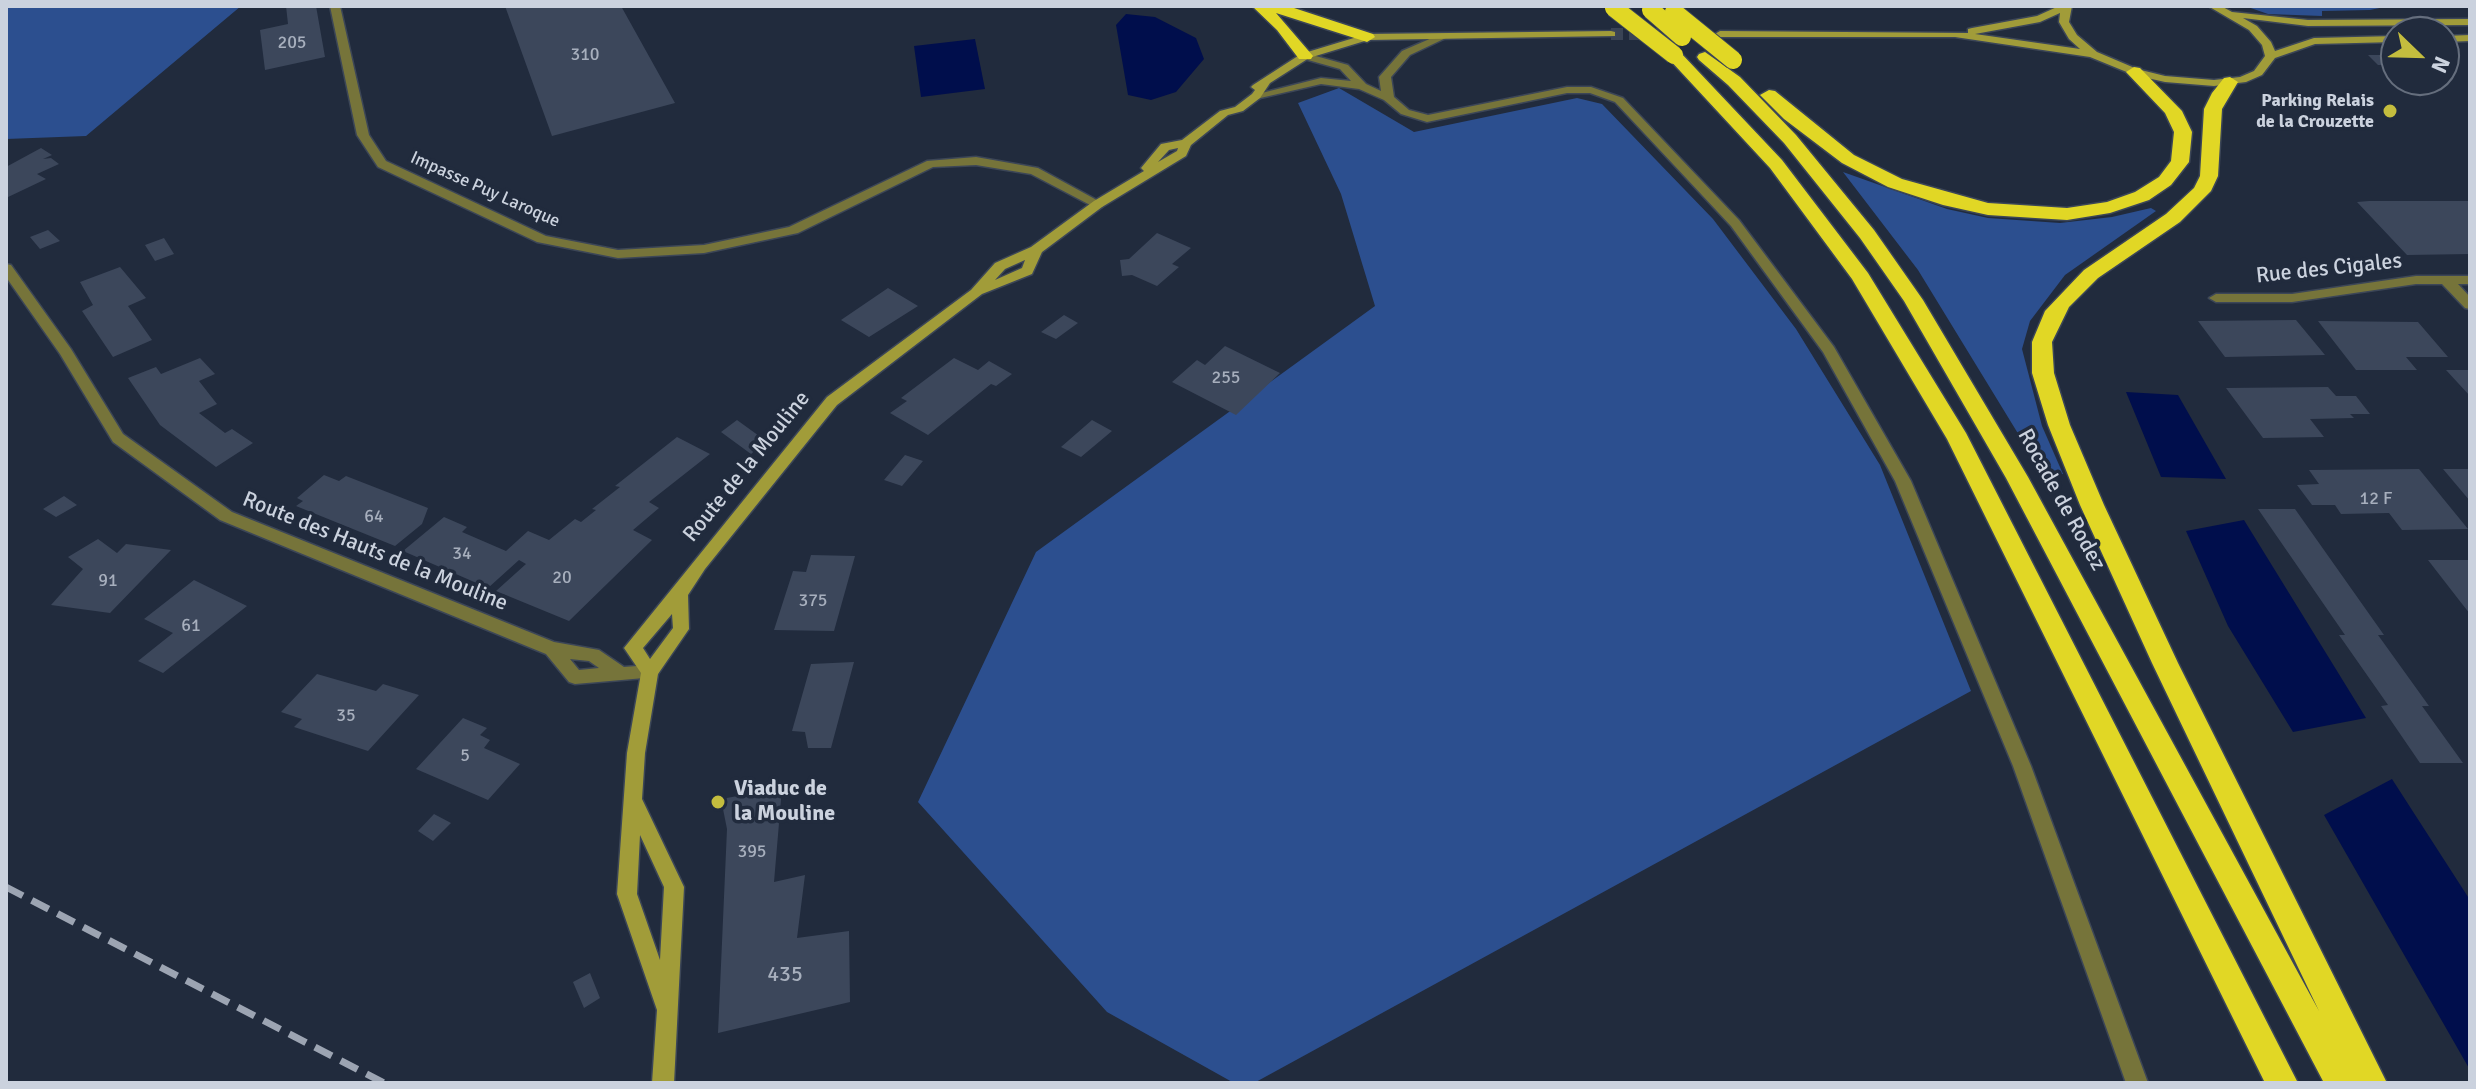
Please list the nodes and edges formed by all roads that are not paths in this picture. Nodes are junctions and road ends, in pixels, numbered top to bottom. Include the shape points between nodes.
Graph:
1 (335, 6) edge
2 (1260, 6) edge
3 (1272, 6) edge
4 (2067, 6) edge
5 (2213, 6) edge
6 (1613, 7) edge
7 (1659, 9) edge
8 (2227, 12) junction
9 (2470, 22) edge
10 (1611, 34) tunnel mouth
11 (1720, 34) dead end
12 (1955, 34) junction
13 (1445, 36) junction
14 (1367, 37) junction
15 (2380, 39) edge
16 (2093, 54) junction
17 (1305, 56) junction
18 (2271, 56) junction
19 (2134, 72) junction
20 (2230, 82) junction
21 (1265, 83) junction
22 (1362, 86) junction
23 (1256, 96) junction
24 (1388, 98) junction
25 (1224, 113) junction
26 (1098, 204) junction
27 (6, 268) edge
28 (2446, 280) junction
29 (2470, 280) edge
30 (2216, 298) dead end
31 (2470, 305) edge
32 (680, 594) junction
33 (650, 672) junction
34 (632, 796) junction
35 (666, 1007) junction
36 (663, 1083) edge
37 (2137, 1083) edge
38 (2282, 1083) edge
39 (2341, 1083) edge
40 (2371, 1083) edge

1 - 26 street, Impasse Puy Laroque via 363,135 382,164 542,239 618,254 704,249 793,230 931,164 976,161 1034,171
2 - 17 highway
3 - 14 highway
4 - 12 main road via 2040,19
4 - 16 main road via 2066,29
5 - 8 main road
6 - 38 highway, bridge via 1674,55 1776,164 1861,277 1958,439
7 - 19 highway, bridge via 1733,60 1790,115 1863,169 1988,209 2067,214 2119,204 2157,188 2183,153 2183,132 2166,101
7 - 39 highway, Rocade de Rodez, bridge via 1790,139 1913,300 2017,477
8 - 9 main road via 2308,23
8 - 18 main road via 2253,28
10 - 13 main road, Route de la Mouline
11 - 12 main road
12 - 16 main road
13 - 14 main road, Route de la Mouline
13 - 24 street via 1406,53 1385,77
14 - 17 main road, Route de la Mouline
15 - 18 main road via 2314,41
16 - 19 main road
17 - 21 main road, Route de la Mouline
17 - 22 street via 1344,67
18 - 20 main road via 2258,73
19 - 20 main road via 2181,81
20 - 40 highway via 2213,109 2209,176 2202,191 2062,302 2042,342 2043,373 2105,534
21 - 23 main road, Route de la Mouline
21 - 25 main road, Route de la Mouline via 1223,104
22 - 23 street via 1321,81
22 - 24 street
23 - 25 main road, Route de la Mouline
24 - 37 street via 1405,112 1427,119 1567,90 1591,90 1619,100 1735,223 1829,350 1903,481 2022,766
25 - 26 main road, Route de la Mouline via 1186,143 1182,153
26 - 32 main road, Route de la Mouline via 1036,250 1027,271 976,293 832,401
27 - 33 street, Route des Hauts de la Mouline via 118,438 226,516 552,649 575,677
28 - 29 street, Rue des Cigales
28 - 30 street, Rue des Cigales via 2292,298
28 - 31 street
32 - 33 main road, Route de la Mouline via 681,629
32 - 33 main road, Route de la Mouline via 633,648
33 - 34 main road, Route de la Mouline
34 - 35 main road, Route de la Mouline via 627,894
34 - 35 main road, Route de la Mouline via 674,887
35 - 36 main road, Route de la Mouline

